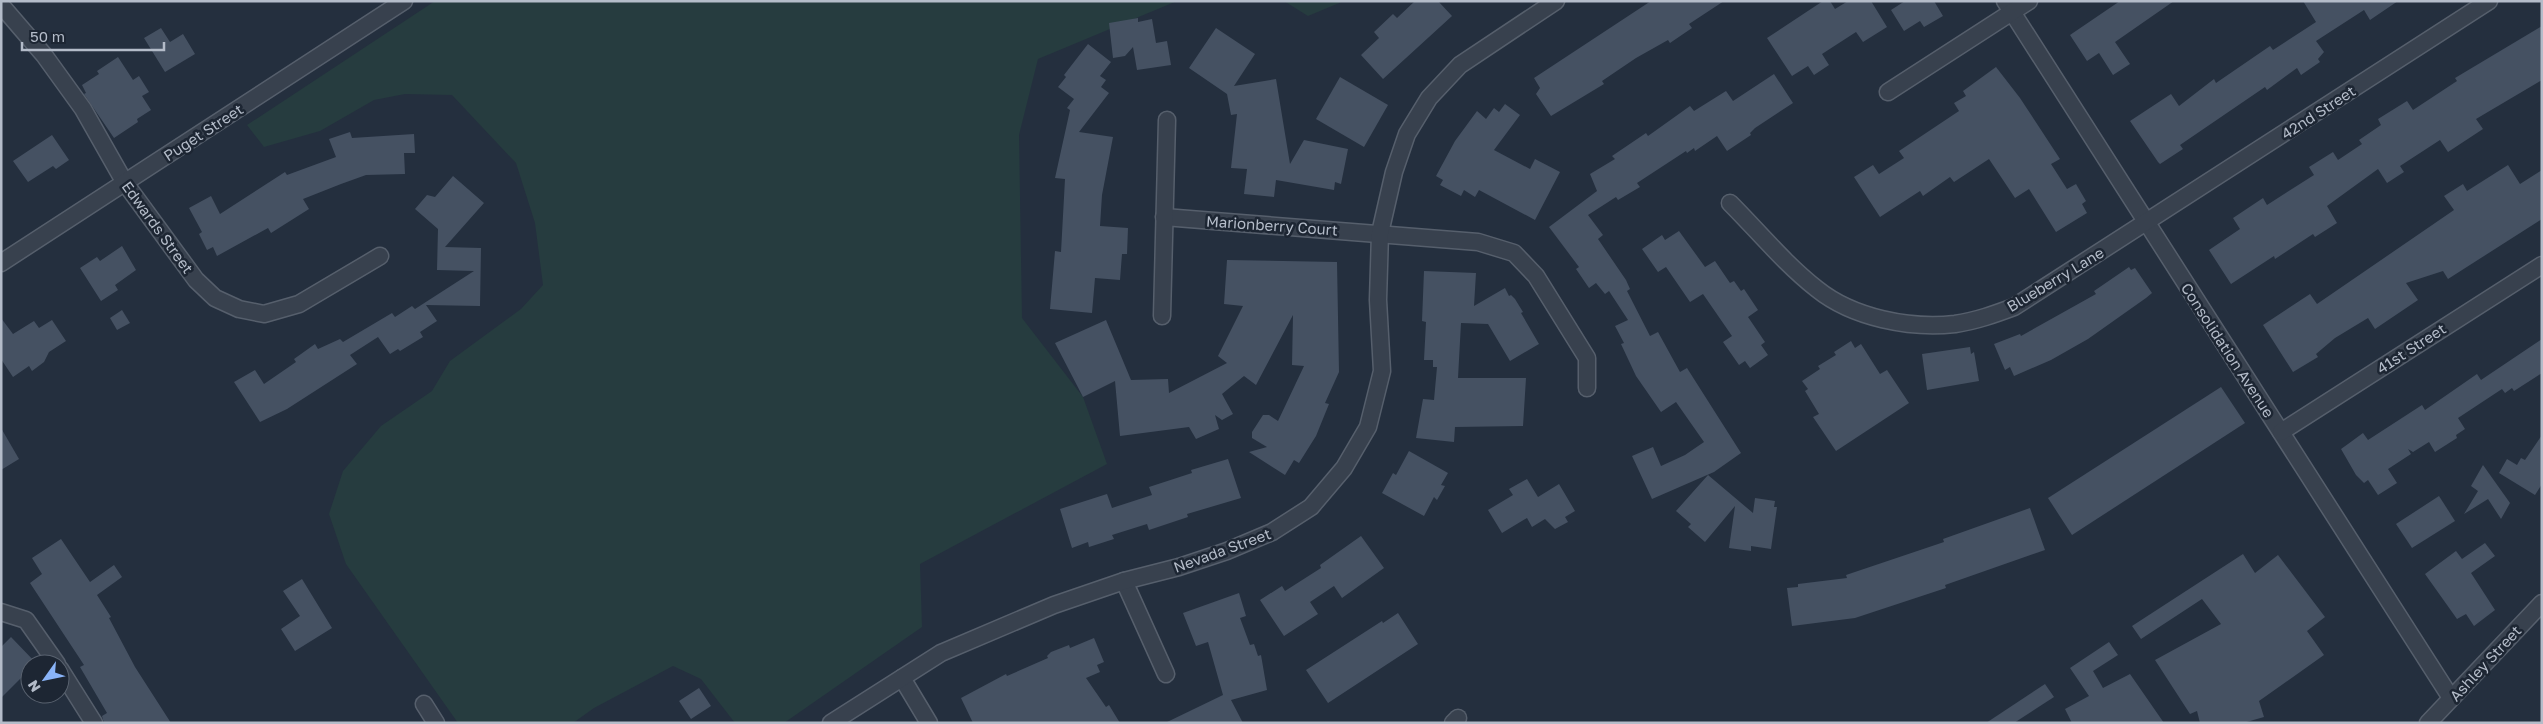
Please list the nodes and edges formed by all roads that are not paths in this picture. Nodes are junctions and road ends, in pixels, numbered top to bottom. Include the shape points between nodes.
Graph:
1 (404, 1) edge
2 (1556, 1) edge
3 (2029, 1) edge
4 (2489, 1) edge
5 (1, 5) edge
6 (2009, 7) edge
7 (1888, 92) dead end
8 (1167, 120) dead end
9 (125, 183) junction
10 (1730, 203) dead end
11 (1164, 217) junction
12 (2147, 222) junction
13 (1380, 233) junction
14 (380, 256) dead end
15 (1, 263) edge
16 (2542, 265) edge
17 (1162, 316) dead end
18 (1587, 388) dead end
19 (2281, 432) junction
20 (1124, 581) junction
21 (2542, 603) edge
22 (1, 612) edge
23 (50, 654) edge
24 (1166, 674) dead end
25 (902, 678) junction
26 (70, 685) edge
27 (2451, 698) junction
28 (424, 704) dead end
29 (94, 723) edge
30 (436, 723) edge
31 (831, 723) edge
32 (929, 723) edge
33 (2428, 723) edge

1 - 9 street, Puget Street
2 - 13 street, Nevada Street via 1460,64 1429,98 1407,134 1394,172
3 - 6 street
4 - 12 street, 42nd Street
5 - 9 street, Edwards Street via 44,55 83,109
6 - 7 street
6 - 12 street, Consolidation Avenue
8 - 11 street
9 - 14 street, Edwards Street via 196,280 215,298 239,309 264,314 300,304
9 - 15 street, Puget Street
10 - 12 street, Blueberry Lane via 1818,290 1863,313 1925,324 1955,324 1985,318 2014,307
11 - 13 street, Marionberry Court
11 - 17 street
12 - 19 street, Consolidation Avenue
13 - 18 street, Marionberry Court via 1478,242 1514,253 1536,276 1587,358
13 - 20 street, Nevada Street via 1378,300 1382,371 1368,427 1344,468 1311,507 1272,532 1179,567
16 - 19 street, 41st Street
19 - 27 street, Consolidation Avenue
20 - 24 street
20 - 25 street, Nevada Street via 1003,626 942,653
21 - 27 street, Ashley Street
22 - 23 street via 26,620
25 - 31 street, Nevada Street
25 - 32 street
26 - 29 street
27 - 33 street, Ashley Street
28 - 30 street

